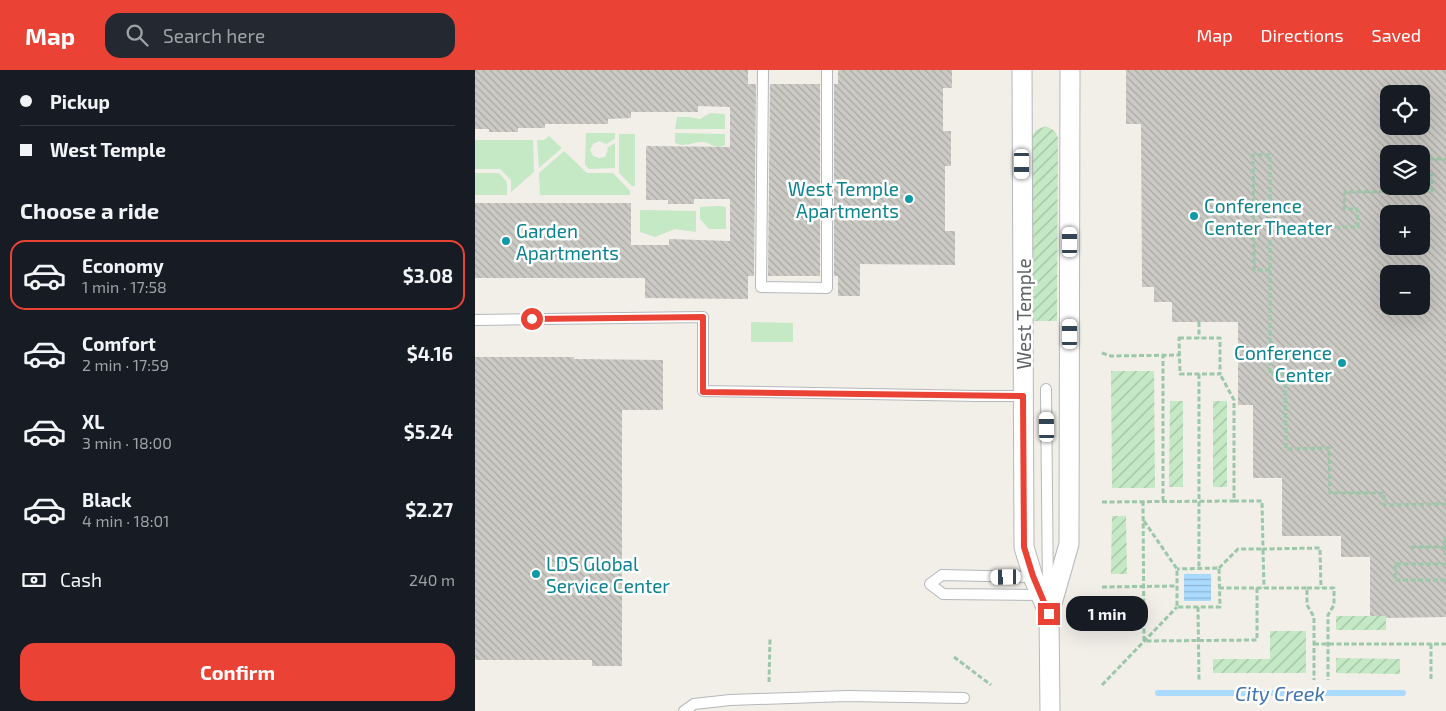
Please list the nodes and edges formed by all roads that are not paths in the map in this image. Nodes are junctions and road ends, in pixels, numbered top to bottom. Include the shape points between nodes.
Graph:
1 (763, 70) edge
2 (827, 70) edge
3 (1022, 70) edge
4 (1070, 70) edge
5 (475, 320) edge
6 (1046, 389) dead end
7 (1023, 396) junction
8 (1033, 576) junction
9 (1042, 595) junction
10 (1049, 614) junction
11 (964, 698) dead end
12 (684, 711) edge
13 (1050, 711) edge

1 - 2 lane via 761,287 827,288
3 - 7 street, West Temple
4 - 10 street, West Temple via 1069,544
5 - 7 lane via 703,317 703,392
6 - 10 lane
7 - 8 street, West Temple via 1024,547
8 - 9 street, West Temple
8 - 9 lane via 942,576 930,584 943,594
9 - 10 street, West Temple
10 - 13 street, West Temple
11 - 12 lane via 847,696 730,700 694,704

